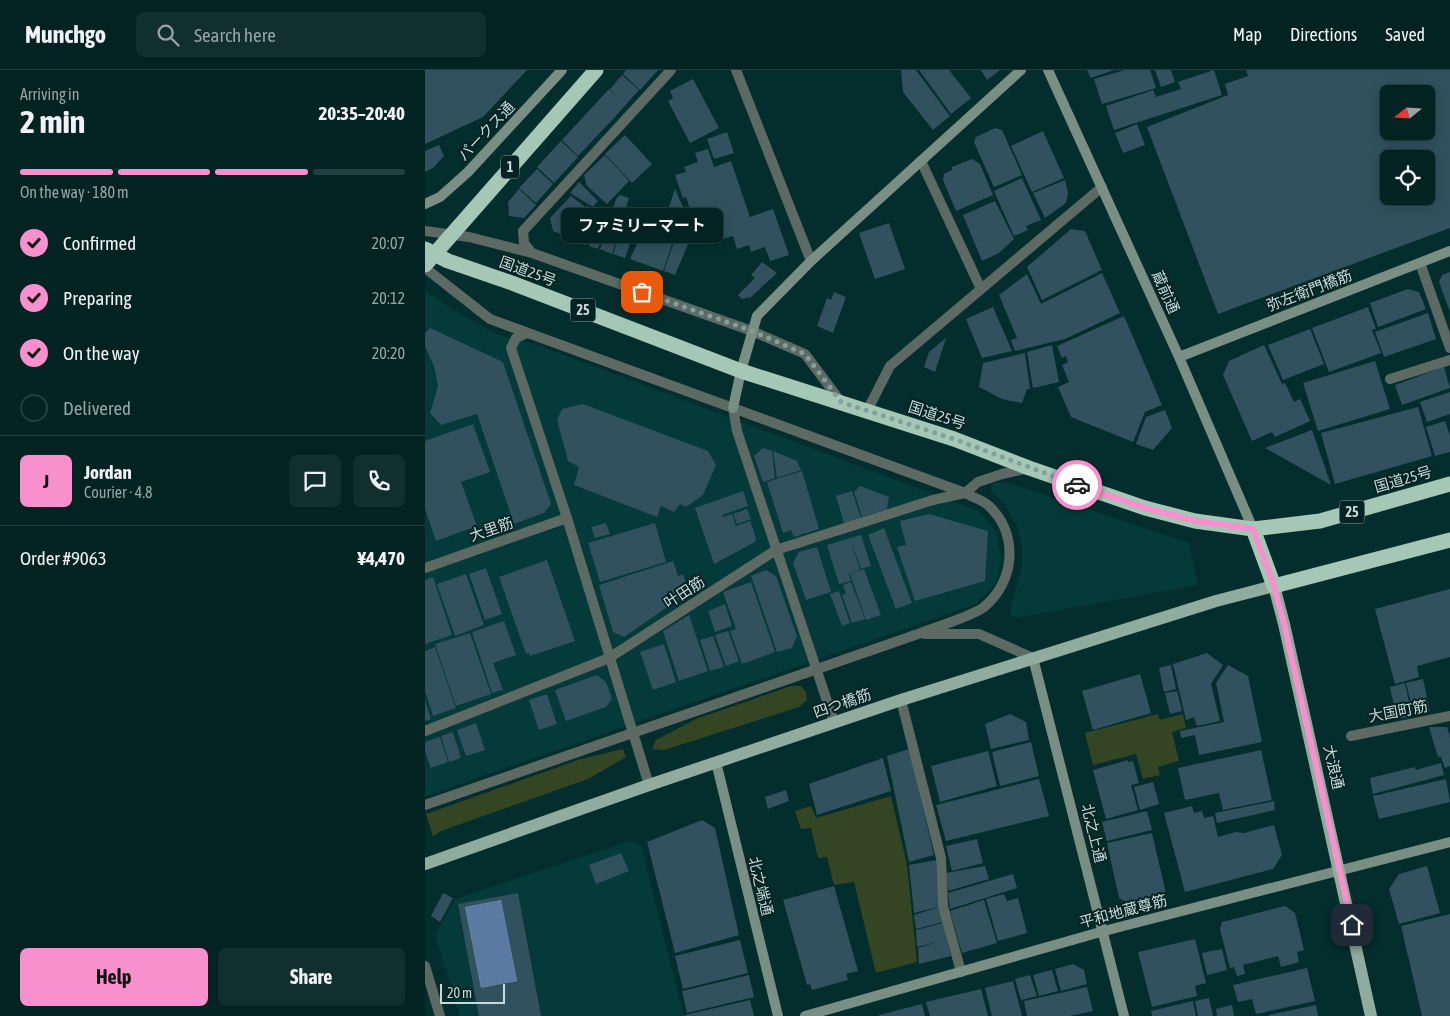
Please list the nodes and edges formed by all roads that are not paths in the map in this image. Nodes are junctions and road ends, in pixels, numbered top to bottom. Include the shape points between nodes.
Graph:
1 (562, 70) edge
2 (596, 70) edge
3 (671, 70) edge
4 (736, 70) edge
5 (1021, 70) edge
6 (1048, 70) edge
7 (921, 161) junction
8 (1102, 187) junction
9 (425, 204) edge
10 (425, 231) edge
11 (425, 249) edge
12 (1450, 251) edge
13 (532, 253) junction
14 (811, 261) junction
15 (1420, 263) junction
16 (425, 266) edge
17 (981, 289) junction
18 (752, 331) junction
19 (527, 333) junction
20 (1450, 348) edge
21 (1179, 357) junction
22 (1450, 360) edge
23 (741, 371) junction
24 (1390, 379) dead end
25 (841, 402) junction
26 (733, 408) junction
27 (867, 411) junction
28 (1029, 468) junction
29 (1450, 484) edge
30 (965, 493) junction
31 (567, 518) junction
32 (1253, 529) junction
33 (1450, 540) edge
34 (776, 550) junction
35 (425, 568) edge
36 (1274, 586) junction
37 (917, 634) junction
38 (609, 658) junction
39 (1033, 658) junction
40 (816, 669) junction
41 (901, 700) junction
42 (1450, 716) edge
43 (834, 722) junction
44 (425, 731) edge
45 (634, 733) junction
46 (1351, 736) dead end
47 (716, 762) junction
48 (649, 784) junction
49 (425, 805) edge
50 (1450, 842) edge
51 (425, 864) edge
52 (1340, 871) junction
53 (1104, 931) junction
54 (425, 966) edge
55 (961, 972) junction
56 (440, 1016) edge
57 (777, 1016) edge
58 (805, 1016) edge
59 (1124, 1016) edge
60 (1371, 1016) edge

1 - 9 street, パークス通 via 469,172 440,197
2 - 16 highway, 1, bridge
3 - 13 street via 523,231 524,243
4 - 14 street
5 - 7 street
6 - 8 street, 蔵前通
7 - 14 street
7 - 17 street
8 - 17 street
8 - 21 street, 蔵前通
10 - 13 street via 469,237
11 - 23 highway, 国道25号 / 25 via 448,261
12 - 15 street, 弥左衛門橋筋
13 - 18 street
14 - 18 street via 757,316
15 - 20 street
15 - 21 street, 弥左衛門橋筋
16 - 19 street via 490,319
17 - 27 street via 890,366
18 - 23 street
18 - 25 street via 805,354
19 - 26 street
19 - 31 street via 516,338 511,348
21 - 32 street, 蔵前通
22 - 24 street
23 - 25 highway, 国道25号 / 25
23 - 26 street
25 - 27 highway, 国道25号 / 25
26 - 30 street
26 - 34 street via 737,431
27 - 28 highway, 国道25号 / 25
28 - 30 street via 979,482
28 - 32 highway, 国道25号 / 25 via 1145,508 1195,521
29 - 32 highway, 国道25号 / 25 via 1319,521
30 - 34 street, 叶田筋 via 933,500
30 - 37 street via 989,506 1002,526 1009,543 1010,562 1006,580 997,595 983,608
31 - 35 street, 大里筋
31 - 38 street
32 - 36 highway, 大浪通
33 - 36 highway
34 - 38 street, 叶田筋
34 - 40 street
36 - 39 main road, 四つ橋筋
36 - 52 main road, 大浪通
37 - 39 street via 979,634
37 - 40 street
38 - 44 street, 叶田筋
38 - 45 street
39 - 41 main road, 四つ橋筋
39 - 53 street, 北之上通
40 - 43 street
40 - 45 street
41 - 43 main road, 四つ橋筋
41 - 55 street via 941,858 943,906
42 - 46 street, 大国町筋
43 - 47 main road, 四つ橋筋
45 - 48 street
45 - 49 street
47 - 48 main road, 四つ橋筋
47 - 57 street, 北之端通
48 - 51 main road, 四つ橋筋
50 - 52 street, 平和地蔵尊筋
52 - 53 street, 平和地蔵尊筋
52 - 60 main road, 大浪通
53 - 55 street, 平和地蔵尊筋
53 - 59 street, 北之上通
54 - 56 street
55 - 58 street, 平和地蔵尊筋

